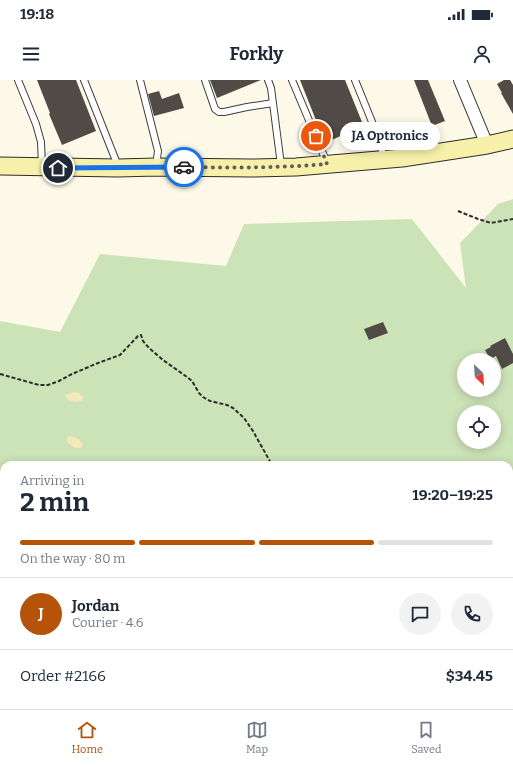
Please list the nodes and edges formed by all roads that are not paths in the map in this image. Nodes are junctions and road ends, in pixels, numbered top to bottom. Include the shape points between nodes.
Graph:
1 (18, 80) edge
2 (84, 80) edge
3 (140, 80) edge
4 (205, 80) edge
5 (268, 80) edge
6 (292, 80) edge
7 (355, 80) edge
8 (460, 80) edge
9 (273, 103) junction
10 (513, 140) edge
11 (487, 145) junction
12 (384, 160) junction
13 (327, 164) junction
14 (0, 166) edge
15 (42, 167) junction
16 (156, 167) junction
17 (281, 167) junction
18 (118, 168) junction

1 - 15 lane via 41,142
2 - 18 lane
3 - 16 lane via 158,151
4 - 9 lane via 215,109 219,112
5 - 9 lane
6 - 13 lane
7 - 12 lane via 379,139
8 - 11 street
9 - 17 lane
10 - 11 main road
11 - 12 main road
12 - 13 main road
13 - 17 main road
14 - 15 main road
15 - 18 main road
16 - 17 main road
16 - 18 main road

